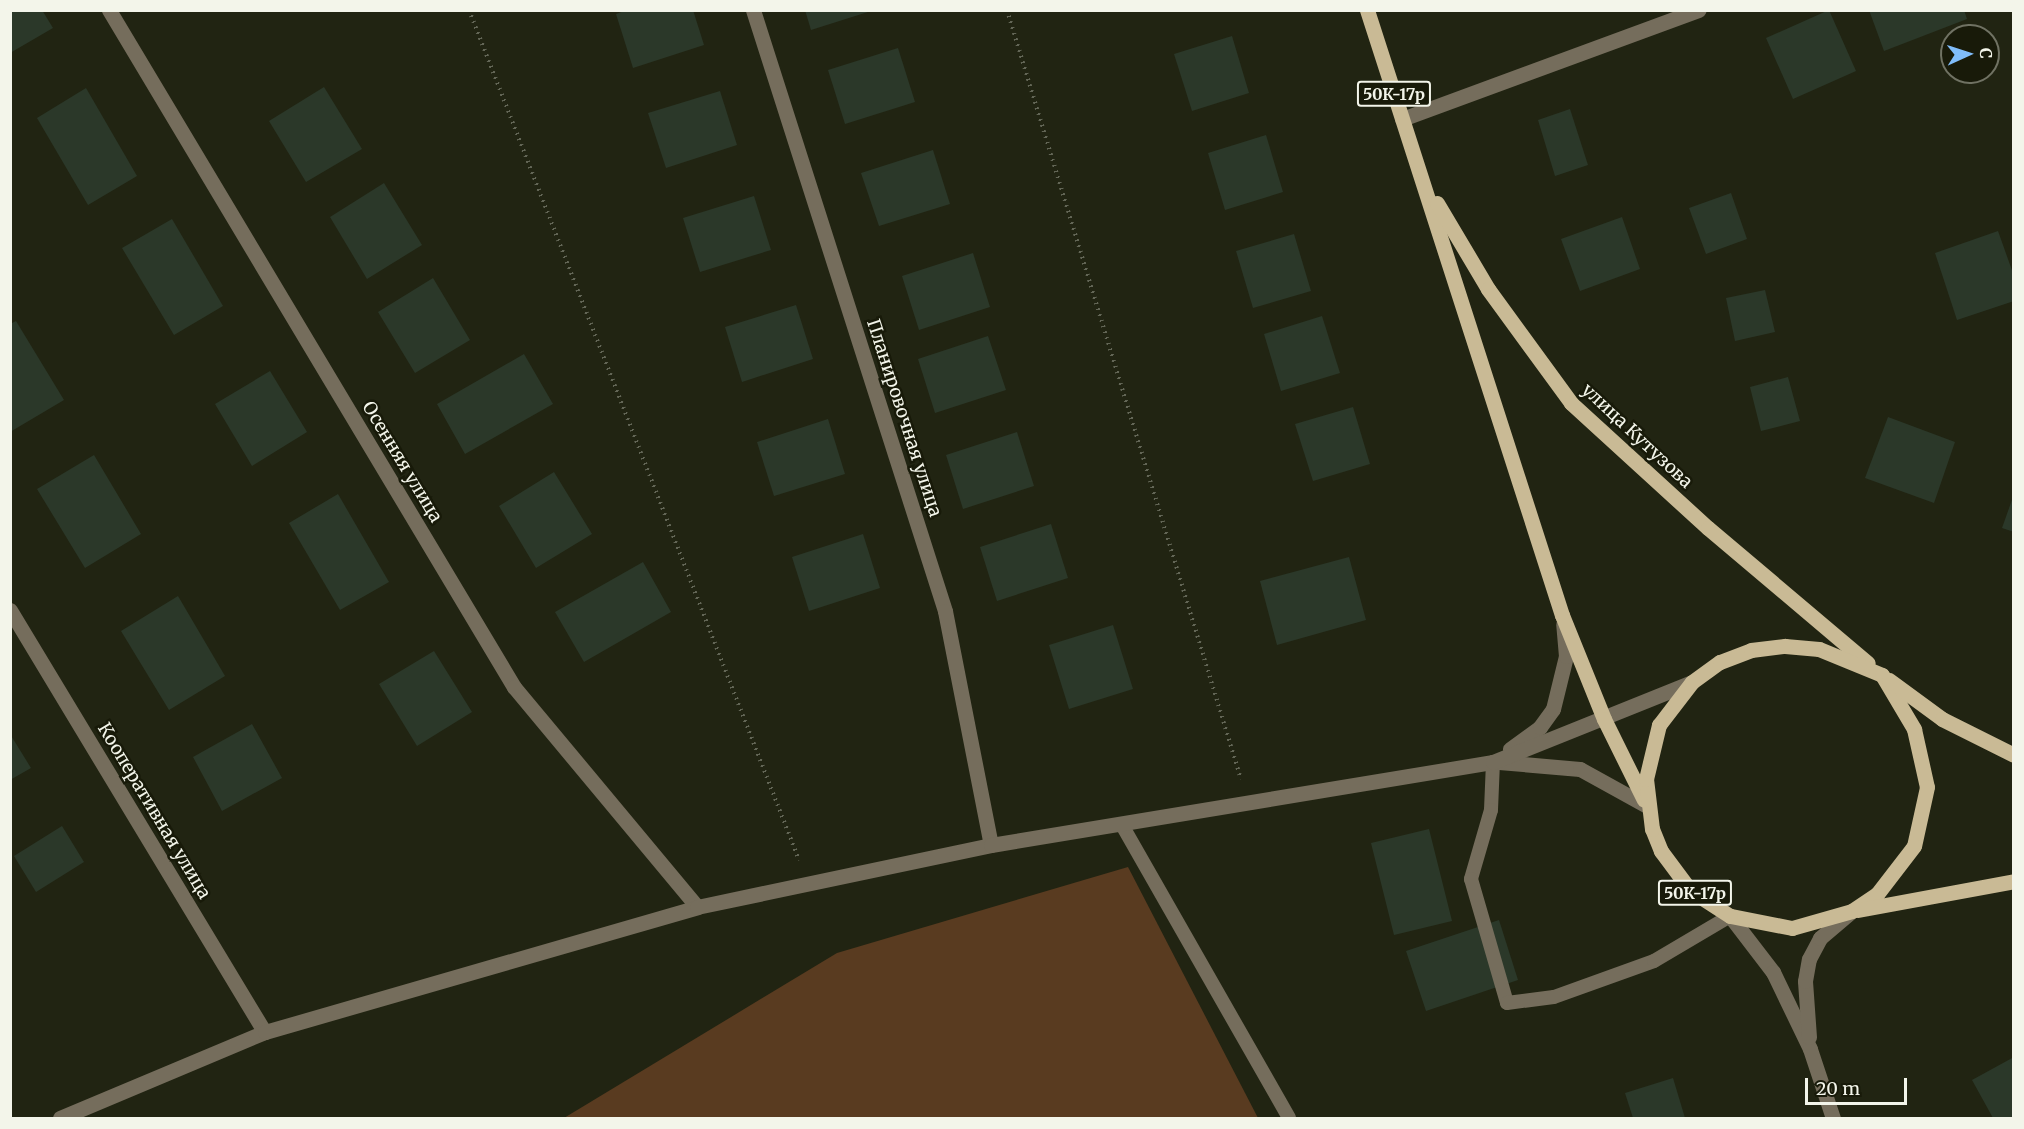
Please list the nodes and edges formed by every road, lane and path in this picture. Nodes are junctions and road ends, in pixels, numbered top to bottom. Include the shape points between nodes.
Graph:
1 (109, 10) edge
2 (470, 10) edge
3 (753, 10) edge
4 (1007, 10) edge
5 (1367, 10) edge
6 (1699, 10) edge
7 (1402, 119) junction
8 (1422, 177) junction
9 (10, 610) edge
10 (1562, 615) junction
11 (1882, 675) junction
12 (1692, 682) junction
13 (1604, 719) junction
14 (2013, 755) edge
15 (1493, 762) junction
16 (1249, 805) junction
17 (1647, 806) junction
18 (1122, 825) junction
19 (991, 845) junction
20 (2013, 880) edge
21 (808, 884) junction
22 (697, 907) junction
23 (1852, 911) junction
24 (1730, 916) junction
25 (264, 1032) junction
26 (1810, 1049) junction
27 (60, 1119) edge
28 (1289, 1119) edge
29 (1833, 1119) edge

1 - 22 street, Осенняя улица via 514,687
2 - 21 path
3 - 19 street, Планировочная улица via 945,611
4 - 16 path
5 - 7 main road, улица Кутузова / 50К-17р
6 - 7 street
7 - 8 main road, улица Кутузова / 50К-17р
8 - 10 main road, улица Кутузова / 50К-17р
8 - 11 main road, улица Кутузова / 50К-17р via 1488,289 1571,403 1708,528
9 - 25 street, Кооперативная улица
10 - 13 main road, улица Кутузова / 50К-17р
10 - 15 street via 1566,656 1553,709 1540,727
11 - 12 main road, 50К-17р via 1819,649 1785,646 1751,650 1720,662
11 - 14 main road, 50К-17р via 1942,719
11 - 23 main road, 50К-17р via 1914,729 1924,757 1924,818 1898,872
12 - 13 street
12 - 17 main road, 50К-17р via 1674,702 1653,743
13 - 15 street
13 - 17 main road, улица Кутузова / 50К-17р
15 - 16 street
15 - 17 street via 1580,769
15 - 24 lane via 1491,810 1472,879 1508,1003 1554,997 1654,961
16 - 18 street
17 - 24 main road, 50К-17р via 1652,829 1674,872 1690,890
18 - 19 street
18 - 28 lane
19 - 21 street
20 - 23 main road, 50К-17р
21 - 22 street
22 - 25 street
23 - 24 main road, 50К-17р via 1792,928
23 - 26 street via 1820,938 1809,959 1805,981
24 - 26 street via 1773,972
25 - 27 street
26 - 29 street

